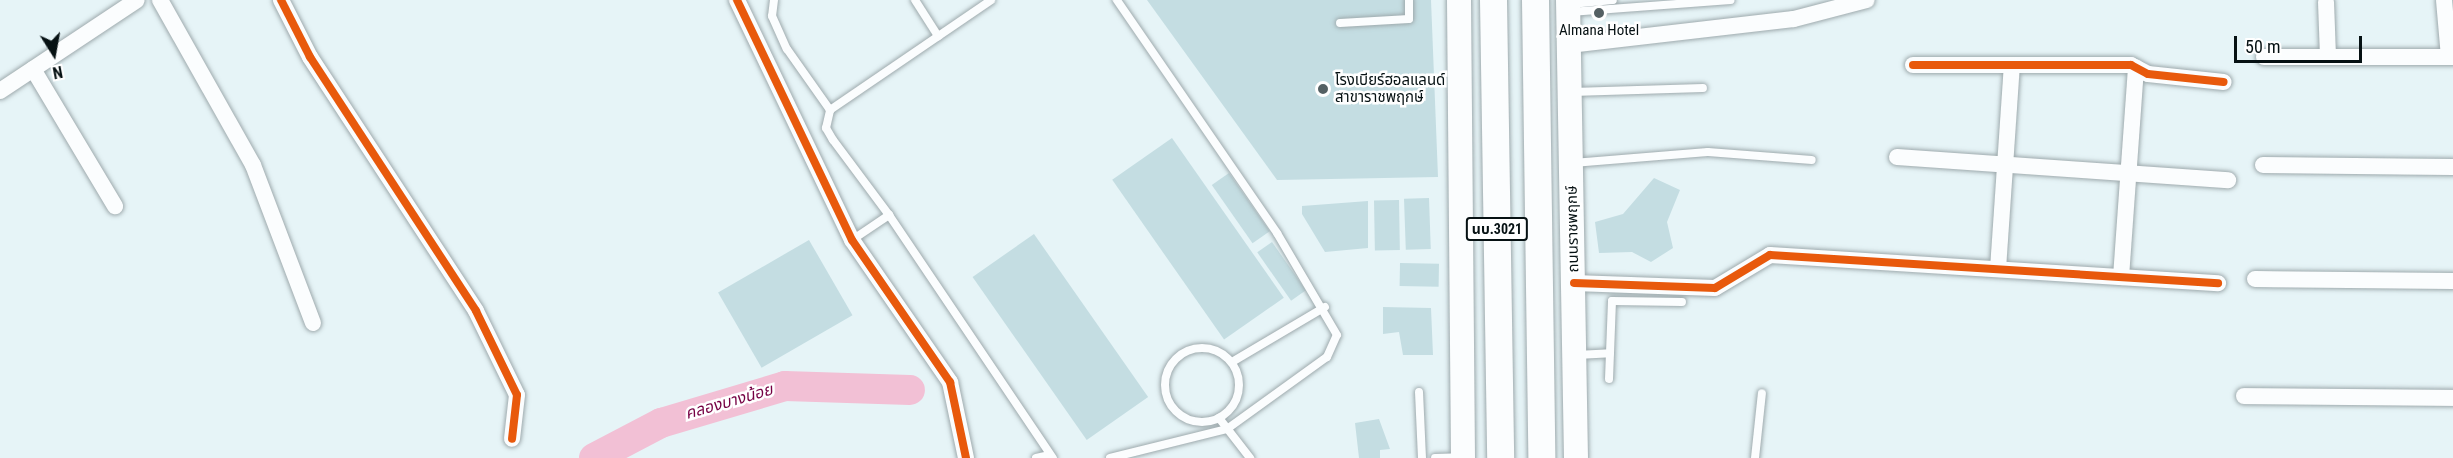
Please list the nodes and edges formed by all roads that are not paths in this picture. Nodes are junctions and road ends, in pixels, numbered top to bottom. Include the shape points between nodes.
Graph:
1 (137, 0) edge
2 (160, 0) edge
3 (282, 0) edge
4 (737, 0) edge
5 (774, 0) edge
6 (915, 0) edge
7 (991, 0) edge
8 (1117, 0) edge
9 (1409, 0) edge
10 (1459, 0) edge
11 (1494, 0) edge
12 (1535, 0) edge
13 (1613, 0) edge
14 (1725, 0) edge
15 (1731, 0) edge
16 (1867, 0) edge
17 (2445, 0) edge
18 (1606, 1) edge
19 (2326, 2) dead end
20 (1568, 5) edge
21 (1607, 12) junction
22 (1340, 23) dead end
23 (938, 36) junction
24 (1569, 45) junction
25 (2264, 57) dead end
26 (2328, 57) junction
27 (2451, 57) edge
28 (1913, 65) dead end
29 (2012, 65) junction
30 (2136, 68) junction
31 (33, 69) junction
32 (2224, 82) dead end
33 (1703, 88) dead end
34 (0, 91) edge
35 (1572, 92) junction
36 (830, 110) junction
37 (1897, 157) dead end
38 (1812, 160) dead end
39 (1573, 163) junction
40 (2005, 164) junction
41 (2263, 165) dead end
42 (2453, 167) edge
43 (2129, 173) junction
44 (2228, 180) dead end
45 (116, 206) dead end
46 (889, 215) junction
47 (852, 240) junction
48 (1998, 270) junction
49 (2121, 277) junction
50 (2255, 279) dead end
51 (2453, 281) edge
52 (1574, 283) junction
53 (2218, 283) dead end
54 (1682, 302) dead end
55 (1325, 307) junction
56 (313, 323) dead end
57 (1610, 353) junction
58 (1574, 355) junction
59 (1232, 362) junction
60 (1609, 379) dead end
61 (1419, 392) dead end
62 (1762, 393) dead end
63 (2244, 396) dead end
64 (2453, 398) edge
65 (1219, 418) junction
66 (1227, 429) junction
67 (512, 439) dead end
68 (1051, 456) edge
69 (966, 458) edge
70 (1036, 458) edge
71 (1110, 458) edge
72 (1250, 458) edge
73 (1422, 458) edge
74 (1435, 458) edge
75 (1463, 458) edge
76 (1500, 458) edge
77 (1541, 458) edge
78 (1576, 458) edge
79 (1755, 458) edge

1 - 31 street
2 - 56 street via 253,165
3 - 67 street via 310,57 476,311 517,395
4 - 47 street
5 - 36 lane via 772,16 787,49
6 - 23 lane
7 - 23 lane
8 - 55 lane
9 - 22 lane via 1409,19
10 - 75 main road, นบ.3021
11 - 76 main road, นบ.3021
12 - 77 main road, นบ.3021
13 - 18 lane
14 - 15 lane
14 - 21 lane
16 - 24 street via 1794,19
17 - 27 street
18 - 20 lane
18 - 21 lane
19 - 26 street
20 - 21 lane
20 - 24 main road, ถนนราชพฤกษ์
23 - 36 lane
24 - 35 main road, ถนนราชพฤกษ์
25 - 26 street
26 - 27 street
28 - 29 street
29 - 30 street
29 - 40 street
30 - 32 street
30 - 43 street
31 - 34 street
31 - 45 street
33 - 35 lane
35 - 39 main road, ถนนราชพฤกษ์
36 - 46 lane via 826,128
37 - 40 street
38 - 39 lane via 1708,152
39 - 52 main road, ถนนราชพฤกษ์
40 - 43 street
40 - 48 street
41 - 42 street
43 - 44 street
43 - 49 street
46 - 47 lane
46 - 68 lane
47 - 69 street via 950,382
48 - 49 street
48 - 52 street via 1770,255 1714,288
49 - 53 street
50 - 51 street
52 - 58 main road, ถนนราชพฤกษ์
54 - 57 lane via 1612,302
55 - 59 lane
55 - 66 lane via 1337,335 1334,352
57 - 58 lane
57 - 60 lane
58 - 78 main road, ถนนราชพฤกษ์
59 - 65 lane via 1240,387 1233,405
59 - 65 lane via 1215,350 1194,348 1176,357 1165,376 1166,397 1179,414 1198,422
61 - 73 lane
62 - 79 lane
63 - 64 street
65 - 66 lane
66 - 71 lane
66 - 72 lane
68 - 70 lane
74 - 75 lane

